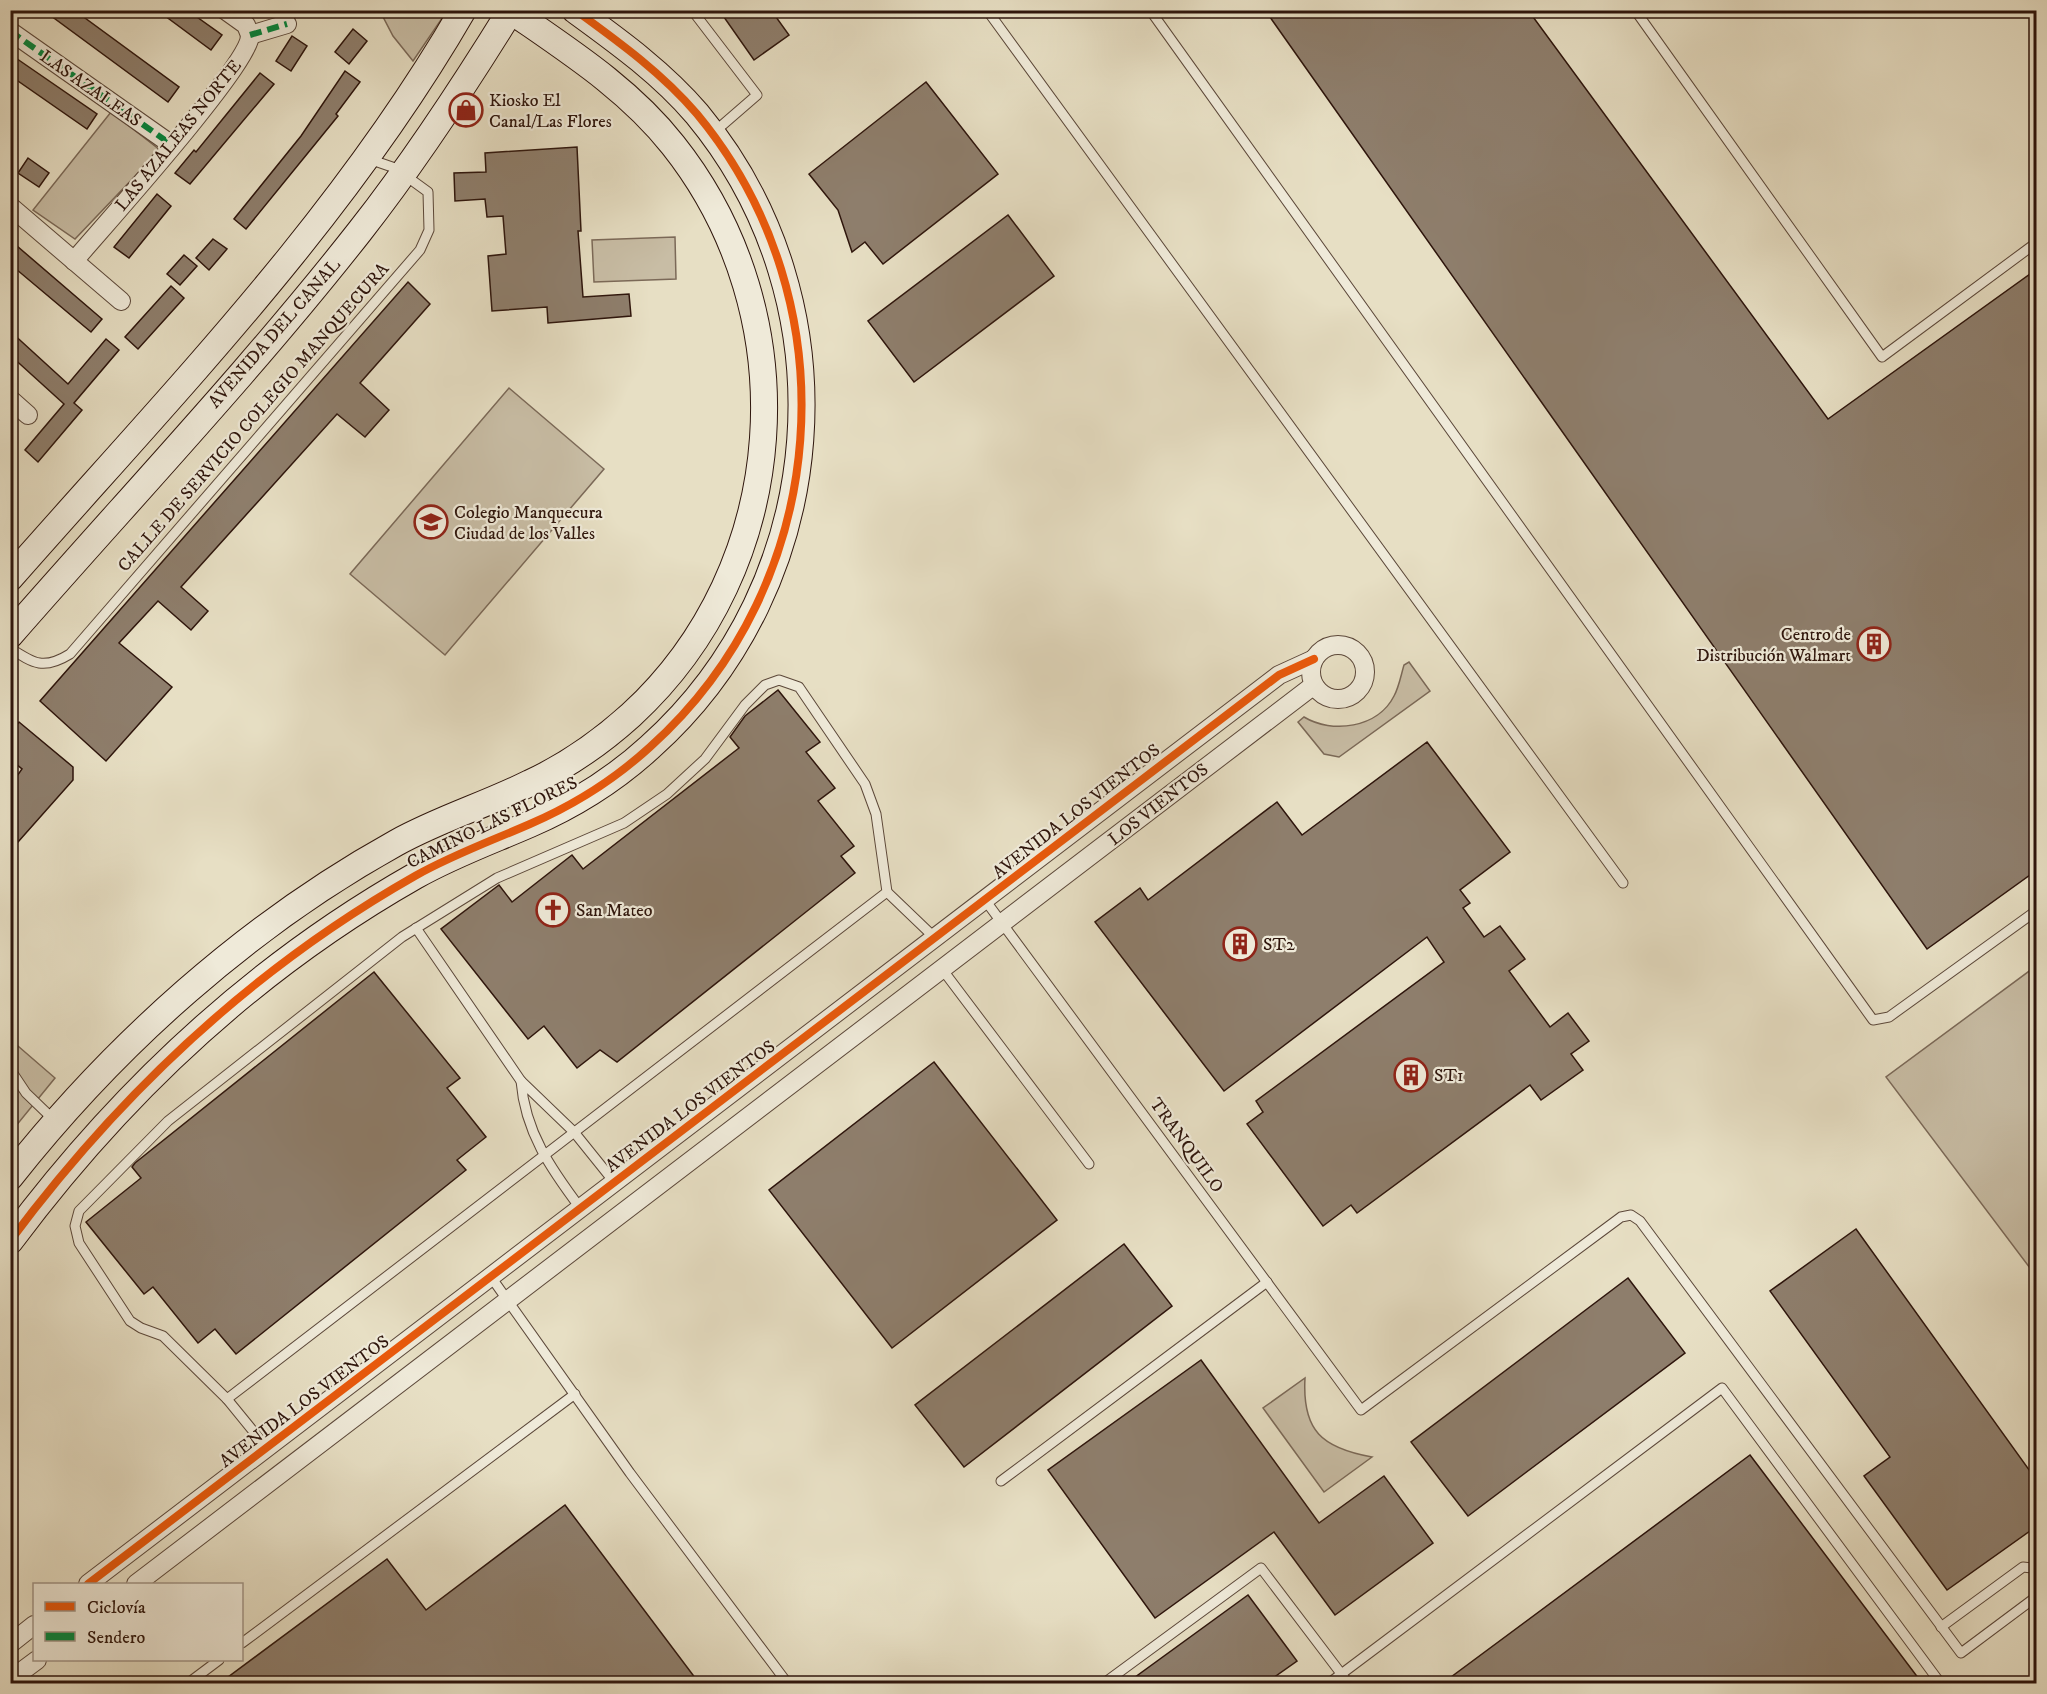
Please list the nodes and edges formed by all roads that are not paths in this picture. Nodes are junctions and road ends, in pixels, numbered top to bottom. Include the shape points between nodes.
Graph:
1 (225, 10) edge
2 (464, 10) edge
3 (575, 10) edge
4 (692, 10) edge
5 (987, 10) edge
6 (1150, 10) edge
7 (1635, 10) edge
8 (511, 11) edge
9 (287, 24) dead end
10 (10, 31) edge
11 (250, 35) junction
12 (712, 134) junction
13 (172, 145) junction
14 (368, 158) junction
15 (404, 173) junction
16 (10, 206) edge
17 (2037, 243) edge
18 (74, 261) junction
19 (122, 301) dead end
20 (10, 399) edge
21 (28, 415) dead end
22 (10, 578) edge
23 (10, 635) edge
24 (10, 648) edge
25 (1314, 659) junction
26 (1314, 685) junction
27 (1623, 883) dead end
28 (887, 891) junction
29 (986, 900) junction
30 (2037, 911) edge
31 (1002, 923) junction
32 (416, 928) junction
33 (935, 939) junction
34 (942, 969) junction
35 (10, 1070) edge
36 (521, 1081) junction
37 (56, 1122) junction
38 (574, 1132) junction
39 (544, 1156) junction
40 (1089, 1164) dead end
41 (10, 1177) edge
42 (615, 1183) junction
43 (581, 1209) junction
44 (10, 1241) edge
45 (491, 1277) junction
46 (1267, 1282) junction
47 (509, 1300) junction
48 (575, 1394) junction
49 (227, 1399) junction
50 (267, 1448) junction
51 (1001, 1481) dead end
52 (2037, 1573) edge
53 (89, 1583) edge
54 (136, 1583) edge
55 (2037, 1597) edge
56 (33, 1627) edge
57 (1941, 1627) junction
58 (243, 1642) edge
59 (10, 1644) edge
60 (34, 1661) edge
61 (216, 1661) edge
62 (1341, 1674) junction
63 (10, 1680) edge
64 (187, 1683) edge
65 (788, 1683) edge
66 (1102, 1683) edge
67 (1328, 1683) edge
68 (1349, 1683) edge
69 (1941, 1683) edge

1 - 11 street via 246,25
2 - 14 street, AVENIDA DEL CANAL via 426,75
3 - 12 street, CAMINO LAS FLORES via 647,64
4 - 12 lane via 757,94
5 - 27 lane
6 - 30 lane via 1873,1020 1888,1017
7 - 17 lane via 1882,357
8 - 15 street, AVENIDA DEL CANAL
8 - 37 street, CAMINO LAS FLORES via 601,74 658,127 702,186 738,258 756,321 765,410 754,501 734,565 705,622 675,667 614,730 555,770 423,829 323,888 195,985
9 - 11 street
10 - 13 street, LAS AZALEAS
11 - 13 street, LAS AZALEAS NORTE via 247,49
12 - 44 street, CAMINO LAS FLORES via 754,203 780,266 796,329 803,394 799,463 786,528 762,594 726,659 670,728 608,780 555,812 459,853 391,890 304,946 224,1008 109,1119
13 - 18 street, LAS AZALEAS NORTE
14 - 15 lane, CALLE DE SERVICIO COLEGIO MANQUECURA
14 - 22 street, AVENIDA DEL CANAL via 287,262
15 - 23 street, AVENIDA DEL CANAL via 308,294
15 - 24 lane, CALLE DE SERVICIO COLEGIO MANQUECURA via 428,192 429,230 420,250 70,654 55,663 38,664
16 - 18 street
18 - 19 street
20 - 21 street
25 - 26 street
25 - 26 street, AVENIDA LOS VIENTOS via 1324,649 1344,645 1361,657 1366,669 1364,683 1350,697 1329,698
25 - 29 street, AVENIDA LOS VIENTOS via 1279,675
26 - 31 street, LOS VIENTOS
28 - 32 lane via 876,814 865,784 799,687 779,680 765,685 732,719 687,778 646,810 601,834 497,878
28 - 33 lane
28 - 38 lane
29 - 31 lane, TRANQUILO
29 - 33 street, AVENIDA LOS VIENTOS
31 - 34 street
31 - 46 lane, TRANQUILO
32 - 36 lane
32 - 49 lane via 168,1121 79,1211 75,1226 79,1243 130,1321 163,1336
33 - 42 street, AVENIDA LOS VIENTOS
34 - 40 lane
34 - 47 street
35 - 37 lane via 26,1094
36 - 38 lane
36 - 39 lane via 525,1113
37 - 41 street, CAMINO LAS FLORES
38 - 39 lane
38 - 42 lane
39 - 43 lane
39 - 49 lane
42 - 43 street, AVENIDA LOS VIENTOS
43 - 45 street, AVENIDA LOS VIENTOS
45 - 47 lane
45 - 50 street, AVENIDA LOS VIENTOS
46 - 51 lane
46 - 57 lane, TRANQUILO via 1361,1410 1621,1217 1631,1215 1640,1221
47 - 48 lane
47 - 54 street
48 - 58 lane
48 - 65 lane
49 - 50 lane
50 - 53 street, AVENIDA LOS VIENTOS
52 - 57 lane via 2032,1568 2023,1568
55 - 57 lane via 1961,1653
56 - 59 street
60 - 63 street
61 - 64 lane
62 - 66 lane via 1261,1568
62 - 67 lane
62 - 68 lane
62 - 69 lane via 1722,1388

